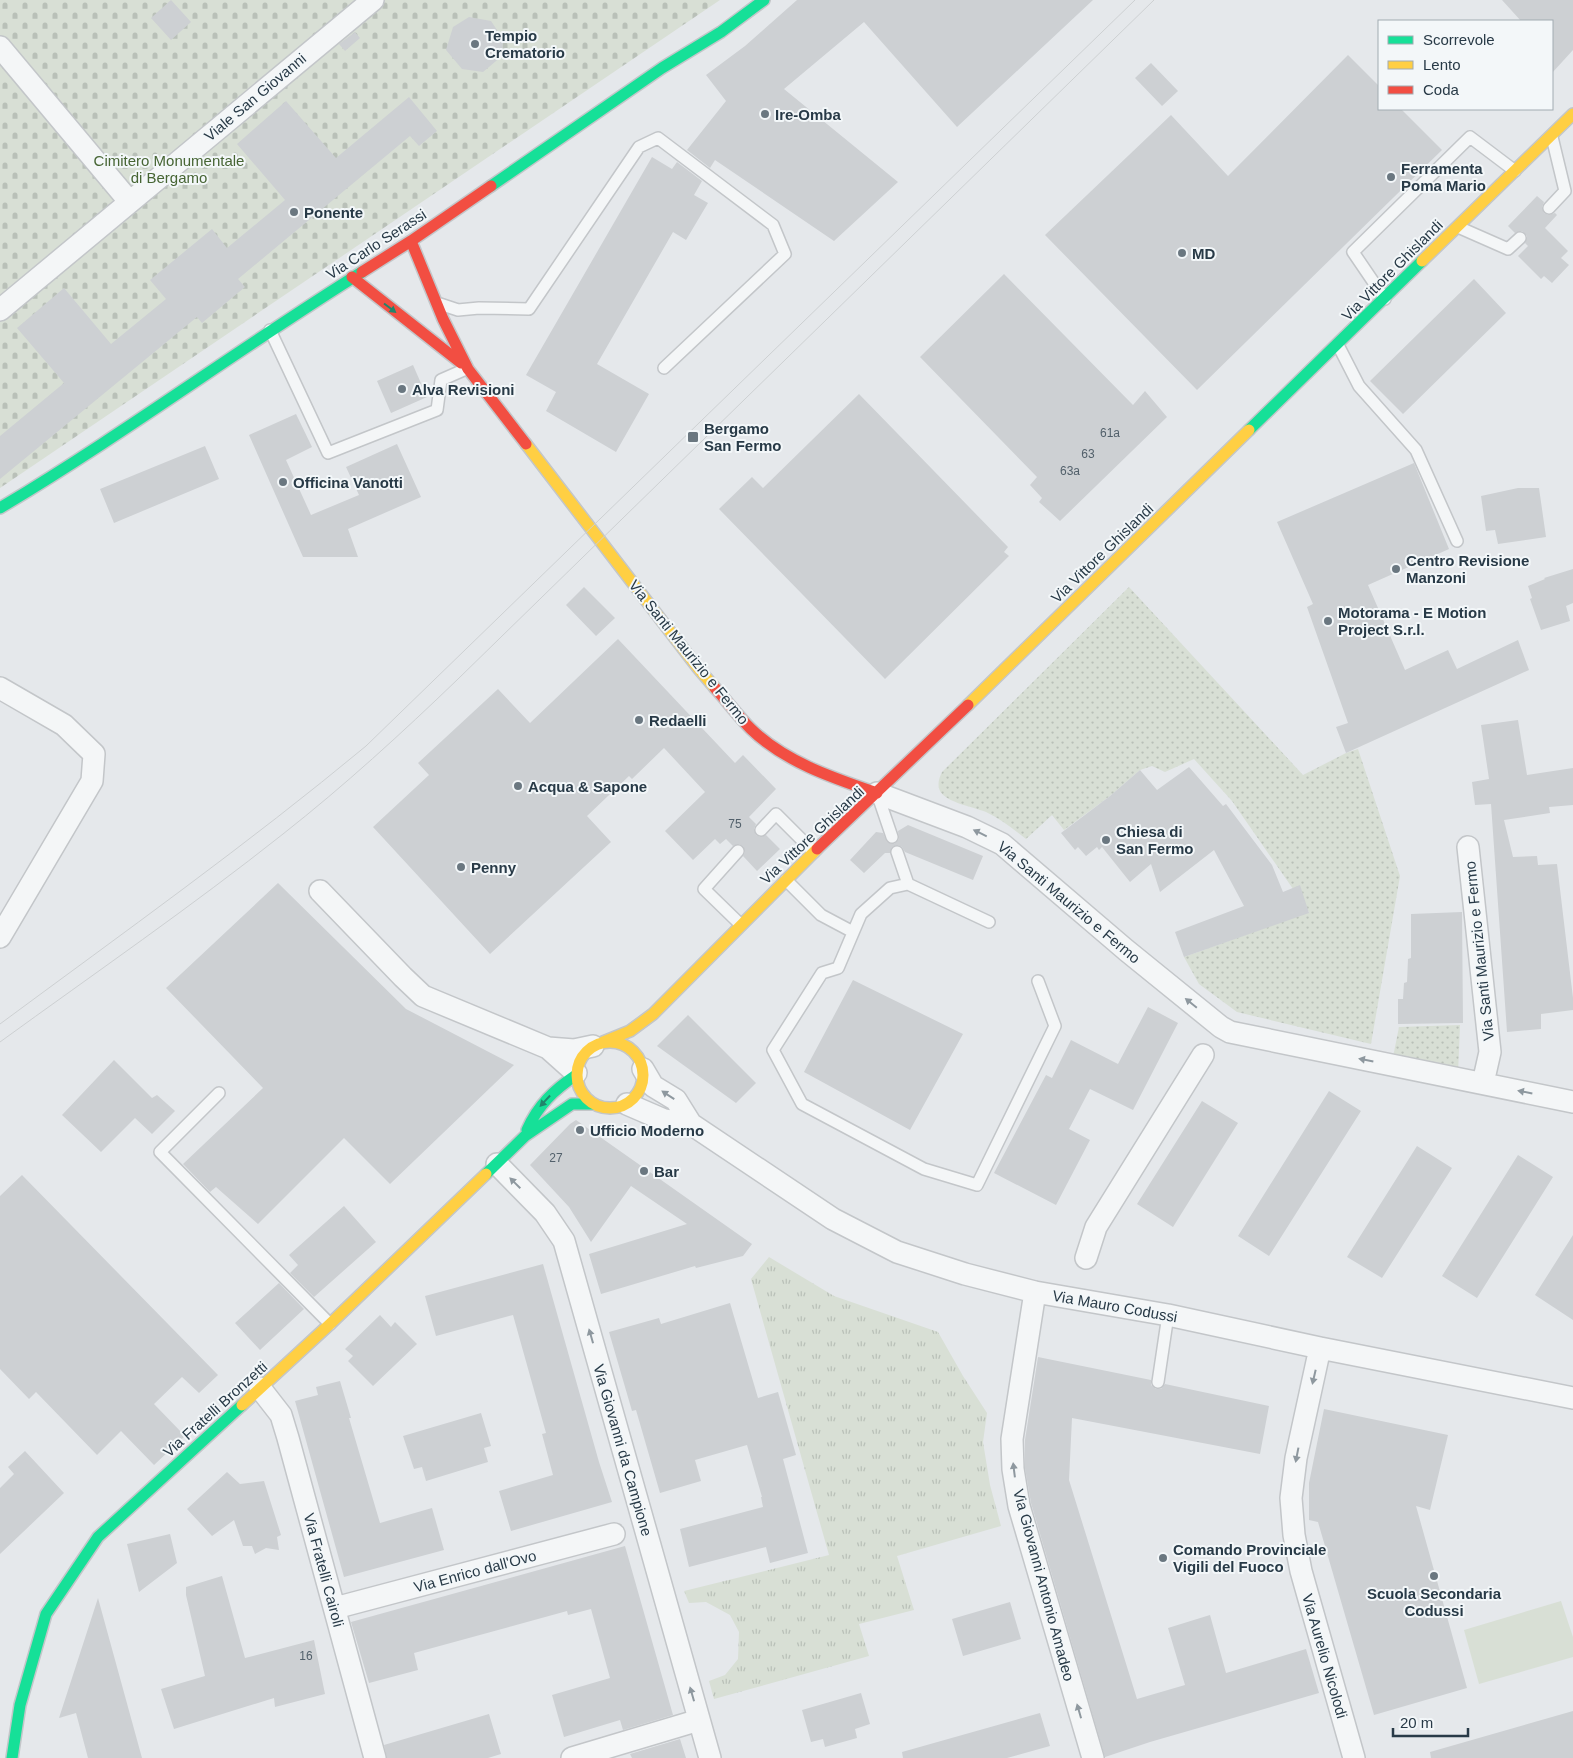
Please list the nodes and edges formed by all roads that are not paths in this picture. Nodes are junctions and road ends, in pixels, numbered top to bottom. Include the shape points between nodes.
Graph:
1 (373, 0) edge
2 (764, 0) edge
3 (0, 47) edge
4 (1573, 114) edge
5 (1552, 135) junction
6 (1515, 171) junction
7 (129, 201) junction
8 (1550, 208) dead end
9 (1458, 227) junction
10 (1520, 238) dead end
11 (411, 241) junction
12 (352, 278) junction
13 (1385, 299) junction
14 (436, 303) junction
15 (0, 310) edge
16 (458, 310) junction
17 (447, 327) junction
18 (270, 330) junction
19 (1338, 345) junction
20 (664, 368) dead end
21 (468, 369) junction
22 (0, 508) edge
23 (1457, 541) dead end
24 (0, 688) edge
25 (878, 794) junction
26 (761, 830) dead end
27 (892, 837) dead end
28 (1468, 847) dead end
29 (738, 851) dead end
30 (814, 852) junction
31 (897, 852) dead end
32 (786, 880) junction
33 (908, 884) junction
34 (320, 890) dead end
35 (989, 922) dead end
36 (740, 924) junction
37 (854, 932) junction
38 (0, 937) edge
39 (1038, 982) dead end
40 (653, 1014) junction
41 (598, 1044) junction
42 (548, 1048) junction
43 (1203, 1056) dead end
44 (642, 1066) junction
45 (576, 1074) junction
46 (1483, 1083) junction
47 (219, 1093) dead end
48 (1573, 1102) edge
49 (593, 1104) junction
50 (627, 1104) junction
51 (691, 1124) junction
52 (525, 1136) junction
53 (497, 1164) junction
54 (1086, 1258) dead end
55 (1035, 1292) junction
56 (1168, 1315) junction
57 (330, 1324) junction
58 (1320, 1348) junction
59 (1158, 1382) dead end
60 (260, 1388) junction
61 (1573, 1398) edge
62 (614, 1534) dead end
63 (335, 1608) junction
64 (699, 1720) junction
65 (12, 1758) edge
66 (375, 1758) edge
67 (572, 1758) edge
68 (710, 1758) edge
69 (1093, 1758) edge
70 (1354, 1758) edge

1 - 7 street, Viale San Giovanni
2 - 11 street, Via Carlo Serassi
3 - 7 street
4 - 5 street, Via Vittore Ghislandi
5 - 6 street, Via Vittore Ghislandi
5 - 8 lane via 1565,191
6 - 9 street, Via Vittore Ghislandi
6 - 13 lane via 1470,136 1353,252
7 - 15 street, Viale San Giovanni
9 - 10 lane via 1508,249
9 - 13 street, Via Vittore Ghislandi
11 - 12 street, Via Carlo Serassi
11 - 14 street, Via Santi Maurizio e Fermo
12 - 18 street, Via Carlo Serassi
12 -> 21 street, Via Santi Maurizio e Fermo
13 - 19 street, Via Vittore Ghislandi
14 - 16 lane
14 - 17 street, Via Santi Maurizio e Fermo
16 - 17 lane via 450,317
16 - 20 lane via 529,309 638,147 658,138 774,225 785,254
17 - 21 street, Via Santi Maurizio e Fermo
18 - 21 lane via 328,453 438,410 441,380
18 - 22 street, Via Carlo Serassi
19 - 23 lane via 1359,386 1416,450
19 - 25 street, Via Vittore Ghislandi
21 - 25 street, Via Santi Maurizio e Fermo via 698,668 751,729 783,754 831,777
24 - 38 street via 64,725 94,754 92,781
25 - 27 lane
25 - 30 street, Via Vittore Ghislandi
46 -> 25 street, Via Santi Maurizio e Fermo via 1230,1032 1126,950 1002,844 967,827
26 - 30 lane via 776,814
28 - 46 street, Via Santi Maurizio e Fermo via 1490,1052
29 - 36 lane via 704,889
30 - 32 street, Via Vittore Ghislandi
31 - 33 lane
32 - 36 street, Via Vittore Ghislandi
32 - 37 lane via 821,915
33 - 35 lane
33 - 37 lane via 890,888 861,914
34 - 42 street via 422,996
36 - 40 street, Via Vittore Ghislandi
37 - 39 lane via 838,968 822,973 773,1050 802,1104 924,1169 977,1185 1055,1026
40 - 41 street, Via Vittore Ghislandi via 630,1031
40 - 44 street, Via Vittore Ghislandi via 642,1039
41 - 42 street via 574,1050
41 - 44 street via 622,1044 630,1048
41 - 45 street via 581,1057
42 - 45 street
43 - 54 street via 1096,1227
44 - 50 street via 643,1077 638,1092
51 -> 44 street, Via Mauro Codussi via 676,1100 653,1086
45 - 49 street via 581,1092
45 -> 52 street, Via Fratelli Bronzetti via 536,1110
48 -> 46 street, Via Santi Maurizio e Fermo
47 - 57 lane via 160,1152
49 - 50 street via 601,1108
49 - 52 street, Via Fratelli Bronzetti via 572,1104
50 - 51 street, Via Mauro Codussi via 664,1120
51 - 55 street, Via Mauro Codussi via 833,1219 897,1252
52 - 53 street, Via Fratelli Bronzetti
53 - 57 street, Via Fratelli Bronzetti
64 -> 53 street, Via Giovanni da Campione via 564,1241 545,1213
55 - 56 street, Via Mauro Codussi
69 -> 55 street, Via Giovanni Antonio Amadeo via 1019,1506 1013,1469 1012,1439
56 - 58 street, Via Mauro Codussi
56 - 59 lane
57 - 60 street, Via Fratelli Bronzetti
58 - 61 street, Via Mauro Codussi
58 -> 70 street, Via Aurelio Nicolodi via 1296,1458 1292,1498 1294,1535 1301,1571
60 - 63 street, Via Fratelli Cairoli via 281,1415
60 - 65 street, Via Fratelli Bronzetti via 98,1537 51,1606 20,1705
62 - 63 street, Via Enrico dall'Ovo
63 - 66 street, Via Fratelli Cairoli
64 - 67 street
64 - 68 street, Via Giovanni da Campione

